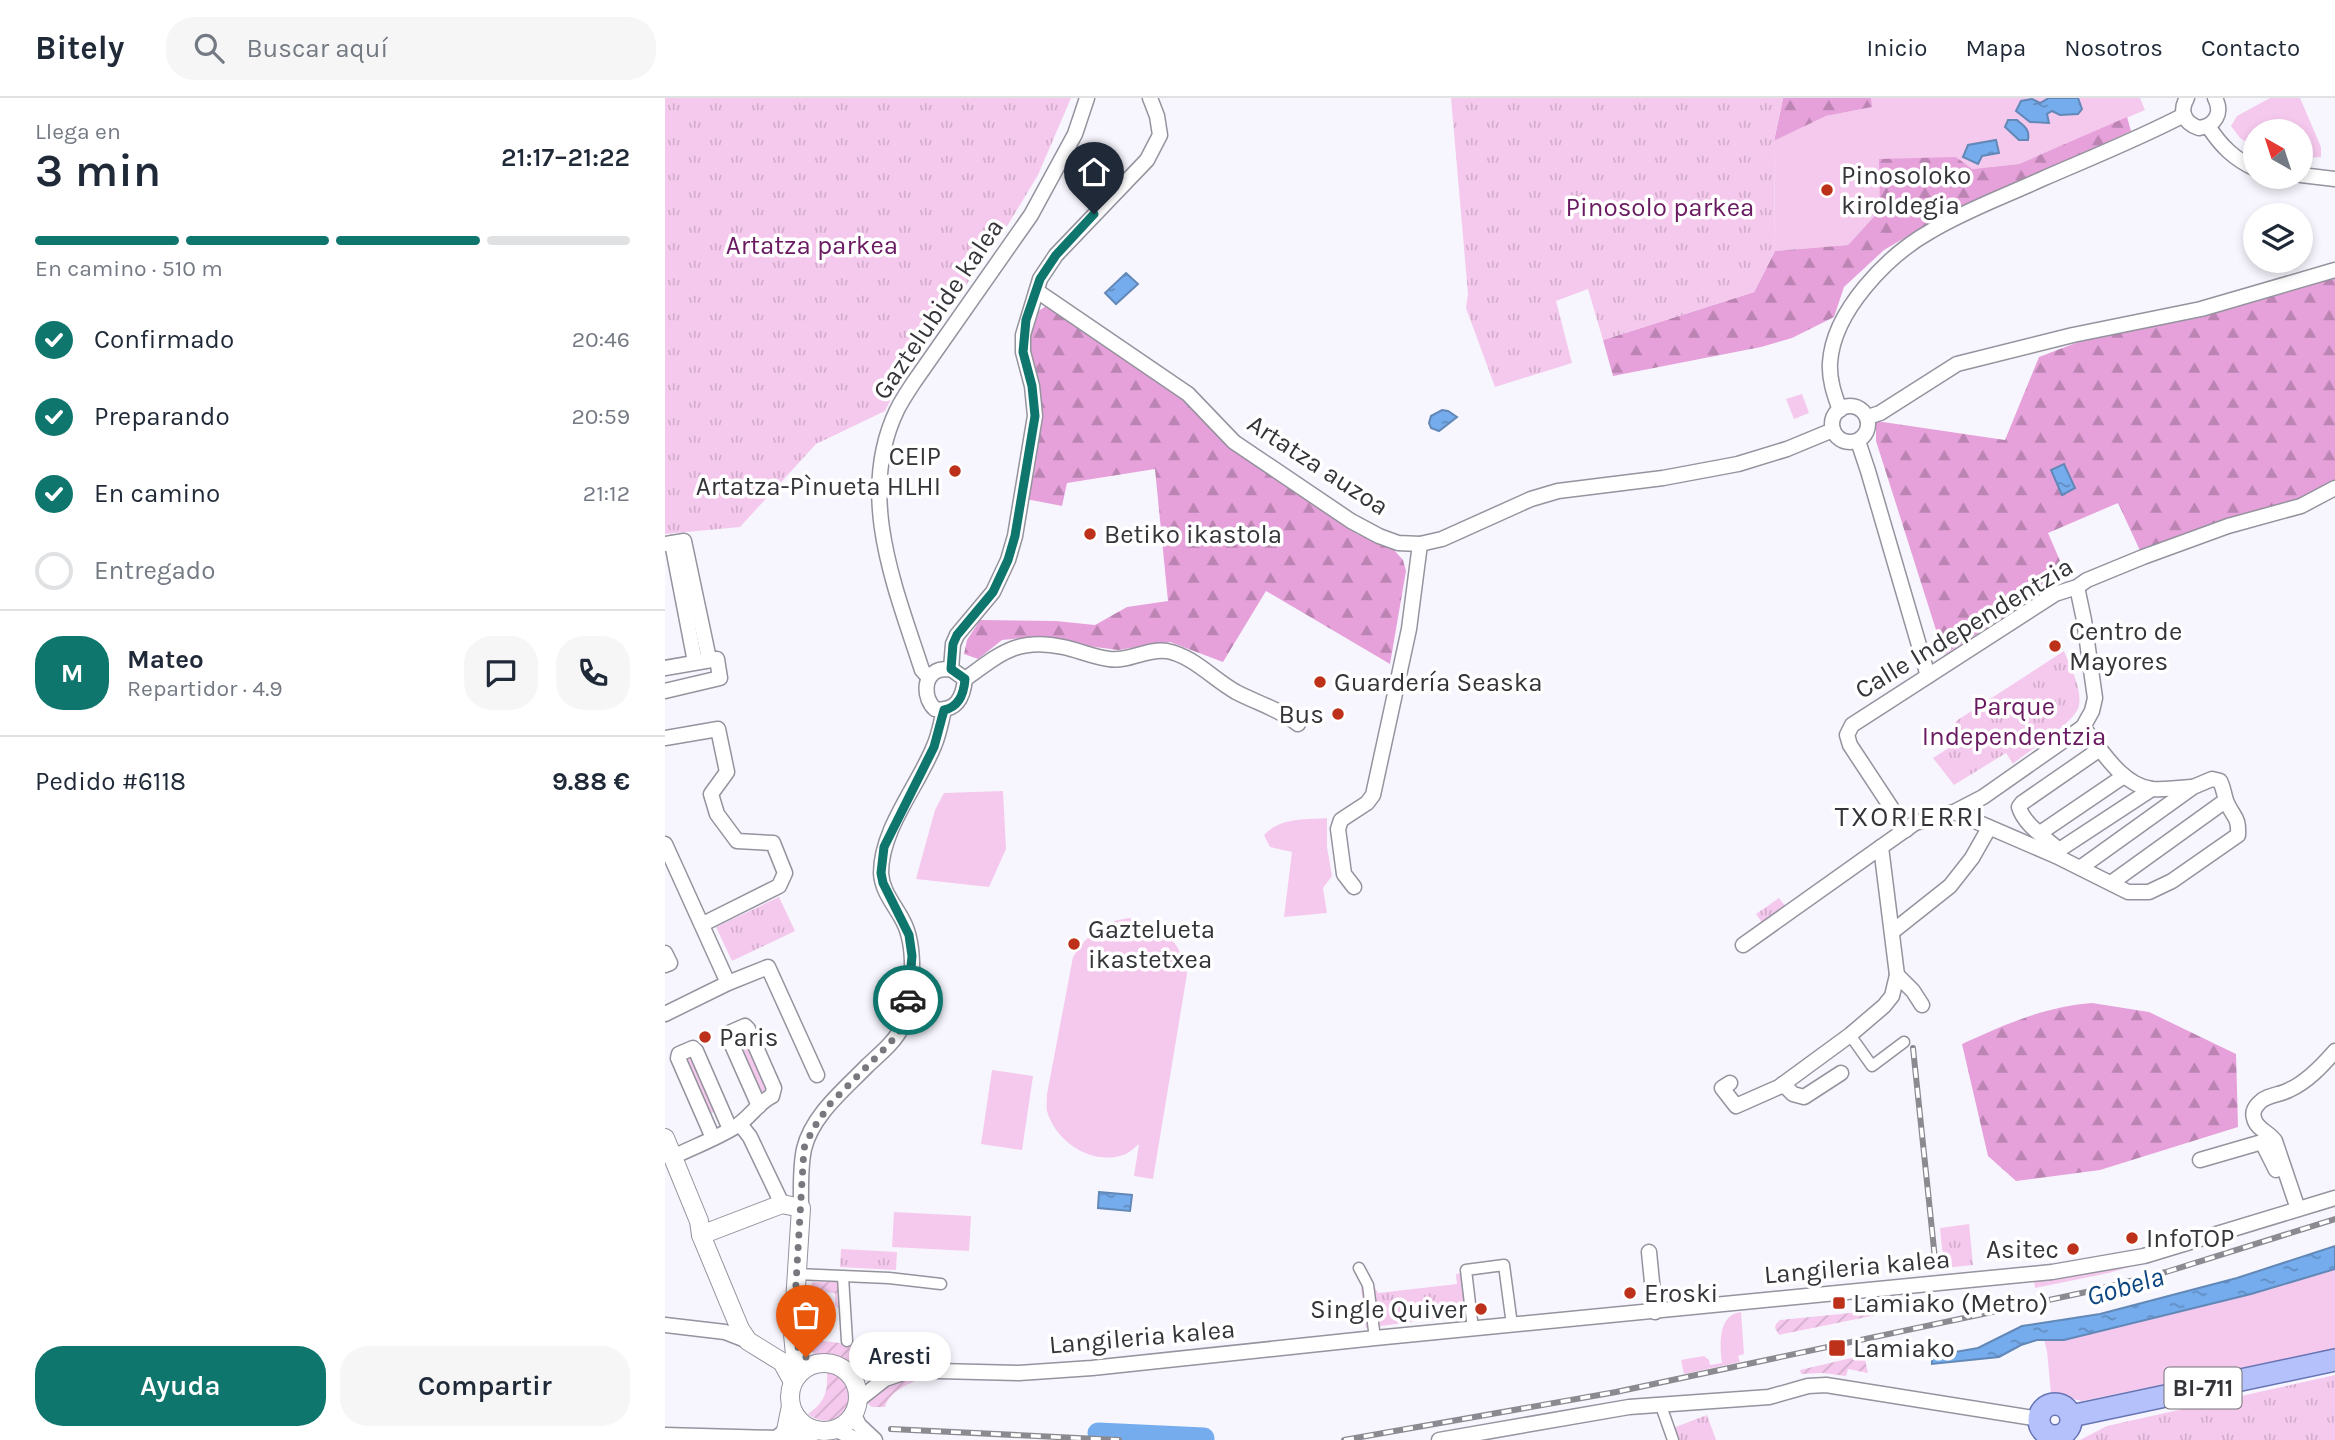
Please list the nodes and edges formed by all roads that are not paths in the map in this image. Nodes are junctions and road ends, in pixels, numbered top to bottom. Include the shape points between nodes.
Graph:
1 (1087, 98) edge
2 (1150, 98) edge
3 (2187, 98) edge
4 (2216, 98) edge
5 (2184, 115) junction
6 (2208, 126) junction
7 (2243, 163) edge
8 (2313, 176) edge
9 (2335, 179) edge
10 (2335, 270) edge
11 (1037, 291) junction
12 (1840, 410) junction
13 (1868, 417) junction
14 (1833, 430) junction
15 (1858, 442) junction
16 (2335, 488) edge
17 (674, 543) edge
18 (1420, 544) junction
19 (2077, 587) junction
20 (702, 661) junction
21 (665, 668) edge
22 (951, 669) junction
23 (1928, 676) junction
24 (929, 678) junction
25 (965, 679) junction
26 (665, 691) edge
27 (944, 710) junction
28 (1298, 724) dead end
29 (2083, 727) junction
30 (665, 738) edge
31 (2101, 749) junction
32 (2124, 776) junction
33 (2193, 787) junction
34 (2152, 789) junction
35 (2225, 801) junction
36 (1954, 812) junction
37 (1989, 828) junction
38 (1906, 830) junction
39 (2040, 833) junction
40 (665, 844) edge
41 (1881, 847) junction
42 (2057, 853) junction
43 (2080, 867) junction
44 (2111, 883) junction
45 (1354, 887) dead end
46 (703, 924) junction
47 (1892, 932) junction
48 (1743, 945) dead end
49 (665, 953) edge
50 (665, 965) edge
51 (1897, 975) junction
52 (728, 983) junction
53 (1922, 1005) dead end
54 (665, 1014) edge
55 (1850, 1035) junction
56 (1907, 1048) dead end
57 (2335, 1051) edge
58 (1841, 1073) dead end
59 (817, 1075) dead end
60 (1730, 1083) dead end
61 (1783, 1084) junction
62 (759, 1106) junction
63 (735, 1126) junction
64 (665, 1138) edge
65 (713, 1138) junction
66 (673, 1157) junction
67 (2200, 1160) dead end
68 (2335, 1198) edge
69 (782, 1204) junction
70 (801, 1208) junction
71 (2293, 1210) junction
72 (701, 1235) junction
73 (1649, 1252) dead end
74 (1359, 1268) dead end
75 (796, 1274) junction
76 (843, 1277) junction
77 (941, 1284) dead end
78 (1655, 1312) junction
79 (665, 1325) edge
80 (1512, 1325) junction
81 (1473, 1329) junction
82 (793, 1334) junction
83 (1375, 1338) junction
84 (847, 1341) dead end
85 (754, 1344) junction
86 (2335, 1360) edge
87 (816, 1364) junction
88 (914, 1370) junction
89 (846, 1371) junction
90 (795, 1379) junction
91 (1661, 1406) junction
92 (855, 1407) junction
93 (793, 1413) junction
94 (825, 1430) junction
95 (2045, 1431) edge
96 (665, 1435) edge
97 (780, 1438) edge
98 (858, 1440) edge
99 (876, 1440) edge
100 (1439, 1440) edge
101 (1673, 1440) edge

1 - 24 street, Gaztelubide kalea via 1075,134 1031,215 914,382 889,431 878,497 882,538 922,670
2 - 11 street via 1160,135 1147,160 1056,255
3 - 5 street
4 - 6 street via 2218,116
5 - 6 street via 2193,126
5 - 12 street via 1943,225 1896,256 1860,294 1838,332 1830,376
6 - 7 street via 2220,144
8 - 9 street
10 - 13 street via 2201,309 1957,364
11 - 18 street, Artatza auzoa via 1188,394 1234,442 1340,513 1379,536
11 - 22 street via 1023,335 1035,416 1015,536 993,592 957,635
12 - 13 street via 1854,406
12 - 14 street via 1833,418
13 - 15 street via 1869,428
14 - 15 street via 1841,440
14 - 18 street via 1738,464 1558,491
15 - 23 street
16 - 19 street, Calle Independentzia via 2301,506 2228,526
17 - 20 street
18 - 45 street via 1409,629 1373,795 1341,820 1338,829 1344,874
19 - 23 street, Calle Independentzia via 2055,594
19 - 29 street via 2095,698
20 - 21 street
20 - 26 street via 717,659 720,678
22 - 24 street via 937,670
22 - 25 street
23 - 38 street, Calle Independentzia via 1852,725 1847,735
24 - 27 street via 929,704
25 - 27 street via 957,704
25 - 28 street via 1017,646 1034,643 1112,660 1170,652
27 - 70 street via 934,747 884,847 883,883 909,935 912,956 902,1028 830,1104 813,1129 804,1148
29 - 31 street
29 - 36 street
30 - 46 street via 718,729 727,772 711,794 717,814 737,841 773,843 785,873 779,887
31 - 32 street
31 - 39 street via 2019,807
32 - 34 street
32 - 39 street
33 - 34 street
33 - 35 street via 2212,779 2220,781
33 - 43 street
34 - 42 street
35 - 44 street
35 - 44 street via 2238,820 2238,835 2149,892 2128,892
36 - 37 street
36 - 38 street
37 - 42 street
37 - 47 street via 1950,886
38 - 41 street
39 - 42 street
40 - 46 street
41 - 47 street
41 - 48 street
42 - 43 street
43 - 44 street
46 - 52 street
47 - 51 street
49 - 50 street via 670,963
51 - 53 street
51 - 55 street via 1892,996
52 - 54 street
52 - 59 street via 768,967
55 - 56 street via 1872,1066
55 - 61 street
57 - 71 street via 2306,1080 2264,1099 2253,1113 2258,1126 2275,1141
58 - 61 street via 1804,1097
60 - 61 street via 1722,1088 1736,1106
62 - 62 street via 772,1096 774,1088 745,1026 727,1036
62 - 63 street
63 - 65 street
63 - 65 street via 696,1051 679,1054
63 - 69 street via 750,1137
64 - 66 street
65 - 66 street
66 - 72 street
67 - 71 street via 2262,1142
68 - 71 street, Langileria kalea
69 - 70 street
69 - 72 street
70 - 75 street
71 - 78 street, Langileria kalea via 2144,1256 2052,1272
72 - 85 street via 740,1329
73 - 78 street
74 - 83 street via 1368,1286
75 - 76 street
75 - 82 street
76 - 77 street
76 - 84 street
78 - 80 street, Langileria kalea
79 - 85 street via 725,1332
80 - 81 street, Langileria kalea
80 - 81 street via 1504,1265 1466,1270
81 - 83 street, Langileria kalea
82 - 87 street via 798,1347
82 - 90 street
83 - 88 street, Langileria kalea via 1092,1368 1019,1373
85 - 90 street via 782,1362
86 - 95 main road, BI-711 via 2071,1416 2066,1432 2055,1436
87 - 89 street
87 - 90 street
88 - 89 street, Langileria kalea
88 - 92 street, Langileria kalea via 885,1379
89 - 92 street via 855,1384
90 - 93 street via 790,1390
91 - 95 street via 1769,1397 1826,1385
91 - 100 street
91 - 101 street
92 - 94 street via 842,1426
92 - 99 street via 859,1425
93 - 94 street via 805,1425
93 - 97 street
94 - 97 street
94 - 98 street
96 - 97 street

